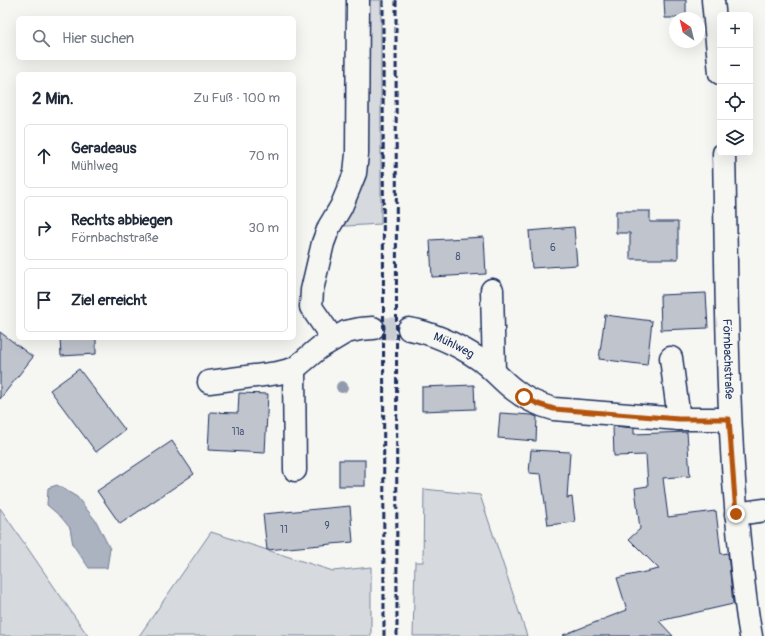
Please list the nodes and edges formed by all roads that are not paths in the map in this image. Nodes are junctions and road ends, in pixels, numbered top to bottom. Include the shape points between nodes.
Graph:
1 (358, 0) edge
2 (713, 0) edge
3 (718, 48) edge
4 (724, 156) edge
5 (492, 290) dead end
6 (373, 328) tunnel mouth
7 (408, 329) tunnel mouth
8 (333, 339) junction
9 (671, 358) dead end
10 (294, 369) junction
11 (494, 372) junction
12 (208, 382) dead end
13 (679, 419) junction
14 (729, 419) junction
15 (295, 470) dead end
16 (765, 510) edge
17 (736, 514) junction
18 (751, 636) edge

1 - 8 street via 355,172 341,207 322,243 312,290 311,307
2 - 3 street
4 - 14 street, Förnbachstraße
5 - 11 street, Mühlweg
6 - 8 street via 346,332
7 - 11 street, Mühlweg via 423,332 449,343 479,359
8 - 10 street
9 - 13 street
10 - 12 street
10 - 15 street
11 - 13 street, Mühlweg via 524,397 554,409
13 - 14 street, Mühlweg
14 - 17 street, Förnbachstraße
16 - 17 street
17 - 18 street, Förnbachstraße

